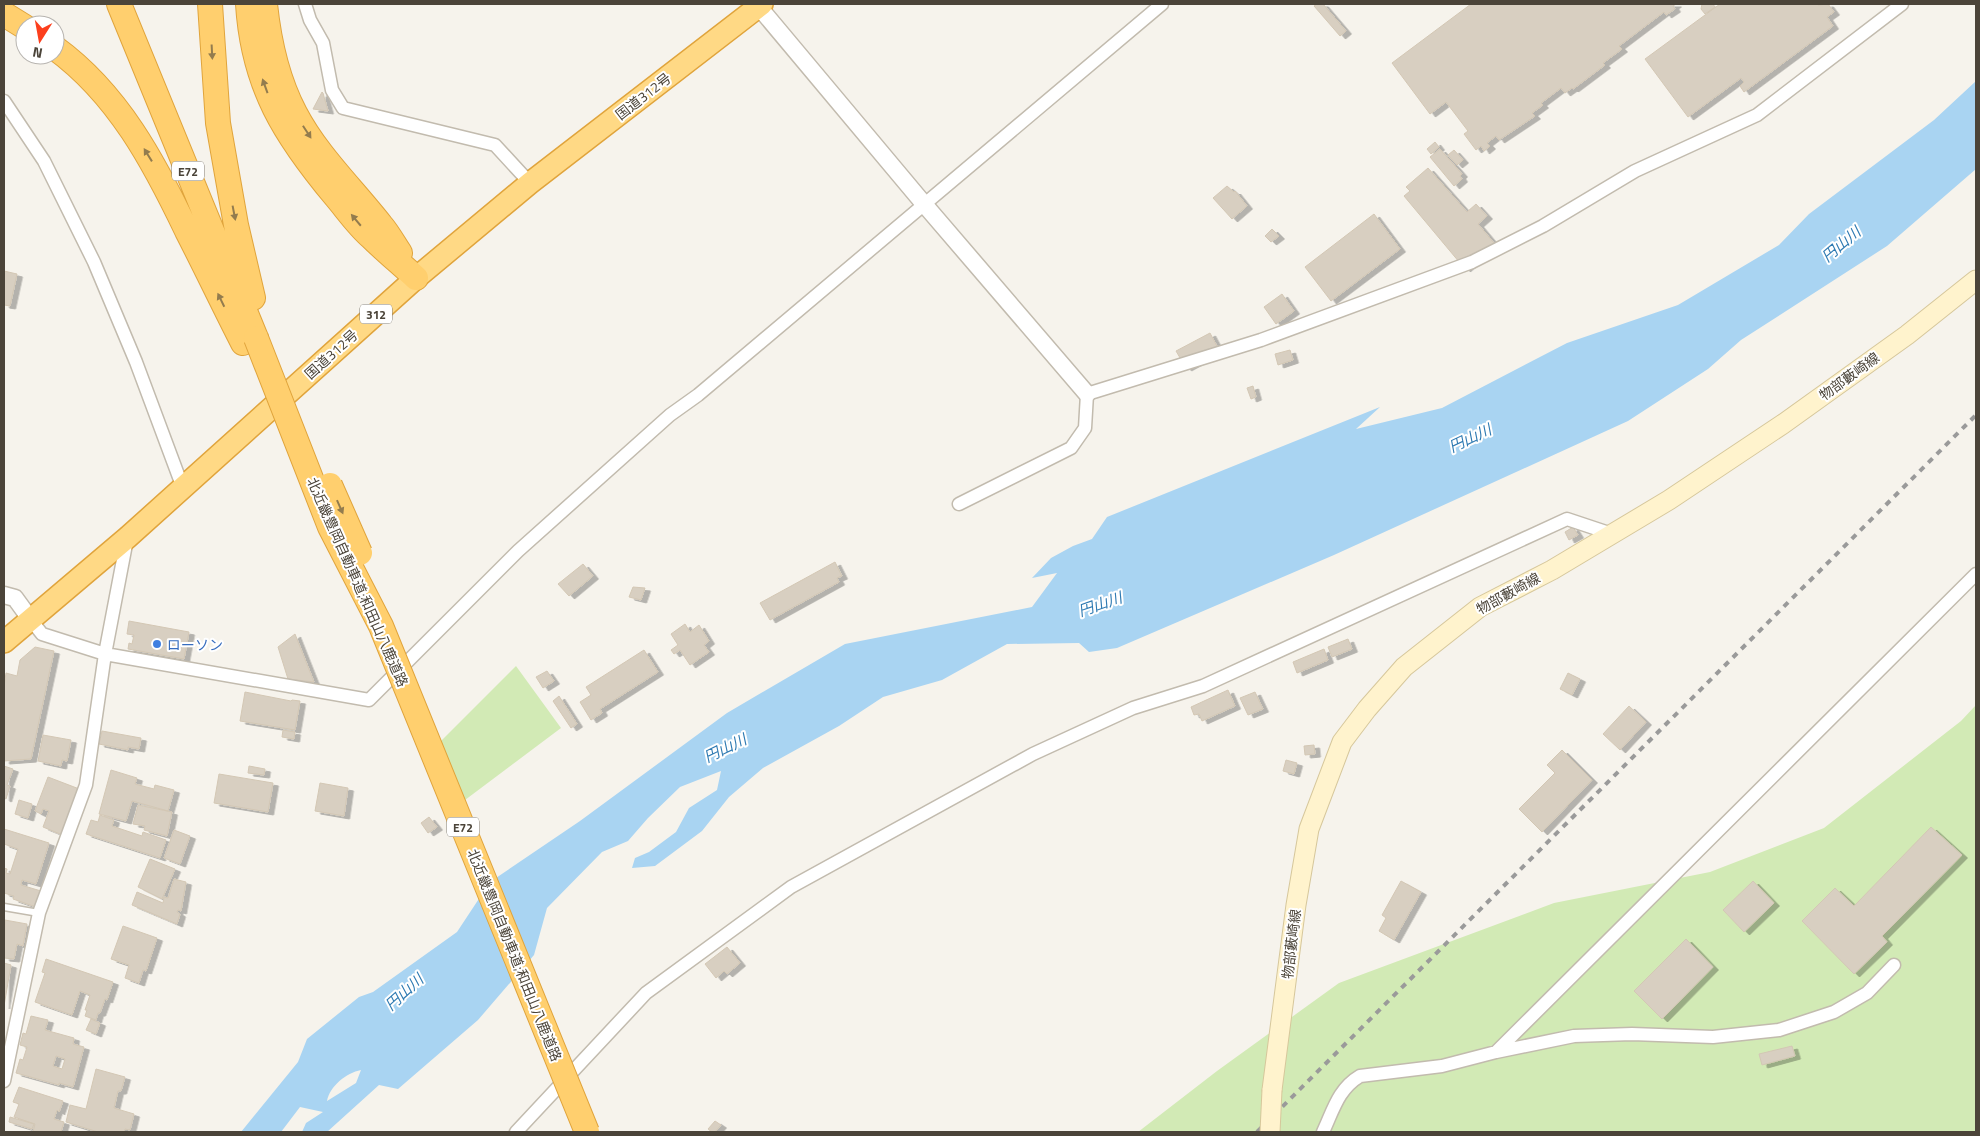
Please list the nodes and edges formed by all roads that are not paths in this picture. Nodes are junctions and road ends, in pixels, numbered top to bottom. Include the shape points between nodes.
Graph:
1 (119, 4) edge
2 (210, 4) edge
3 (248, 4) edge
4 (265, 4) edge
5 (305, 4) edge
6 (1162, 4) edge
7 (1902, 4) edge
8 (761, 5) edge
9 (4, 14) edge
10 (15, 21) edge
11 (65, 56) edge
12 (4, 101) edge
13 (530, 183) junction
14 (924, 204) junction
15 (416, 278) junction
16 (1976, 280) edge
17 (254, 338) junction
18 (1087, 394) junction
19 (183, 488) junction
20 (959, 504) dead end
21 (1612, 534) junction
22 (128, 537) junction
23 (1976, 574) edge
24 (4, 596) edge
25 (31, 620) junction
26 (381, 626) junction
27 (4, 642) edge
28 (105, 654) junction
29 (4, 907) edge
30 (38, 913) junction
31 (1894, 965) dead end
32 (1496, 1052) junction
33 (4, 1081) edge
34 (516, 1132) edge
35 (587, 1132) edge
36 (1270, 1132) edge
37 (1323, 1132) edge

1 - 17 highway, E72
2 -> 17 highway via 218,122
15 -> 3 highway via 369,236 310,166 283,127 258,63
4 -> 15 highway via 278,73 295,114 324,157 383,226
5 - 13 street via 323,43 332,90 343,108 495,145
6 - 14 street
7 - 18 street via 1756,115 1635,171 1543,226 1472,262 1261,340
8 - 13 highway, 国道312号 / 312
8 - 14 street
9 - 10 highway
17 -> 11 highway via 132,130 109,98
12 - 19 street via 44,162 94,262
13 - 15 highway, 国道312号 / 312
14 - 18 street
14 - 28 street via 698,395 670,415 525,544 369,700
15 - 19 highway, 国道312号 / 312
16 - 21 main road, 物部藪崎線 via 1907,335 1783,424
17 - 26 highway, 北近畿豊岡自動車道;和田山八鹿道路 / E72, bridge via 330,527
17 -> 26 highway, bridge via 367,570
18 - 20 street via 1085,428 1072,448
19 - 22 highway, 国道312号 / 312
21 - 34 street via 1567,519 1203,686 1133,708 1033,754 791,887 646,993
21 - 36 main road, 物部藪崎線, bridge via 1480,607 1404,667 1342,742 1309,829 1272,1090
22 - 25 highway, 国道312号 / 312
22 - 28 street
23 - 32 street
24 - 25 street via 15,598
25 - 27 highway, 国道312号 / 312
25 - 28 street via 42,634
26 - 35 highway, 北近畿豊岡自動車道;和田山八鹿道路 / E72, bridge
28 - 30 street via 86,784
29 - 30 lane
30 - 33 street
31 - 32 street via 1867,993 1834,1012 1778,1030 1713,1037 1574,1036
32 - 37 street via 1442,1066 1360,1076 1343,1090

